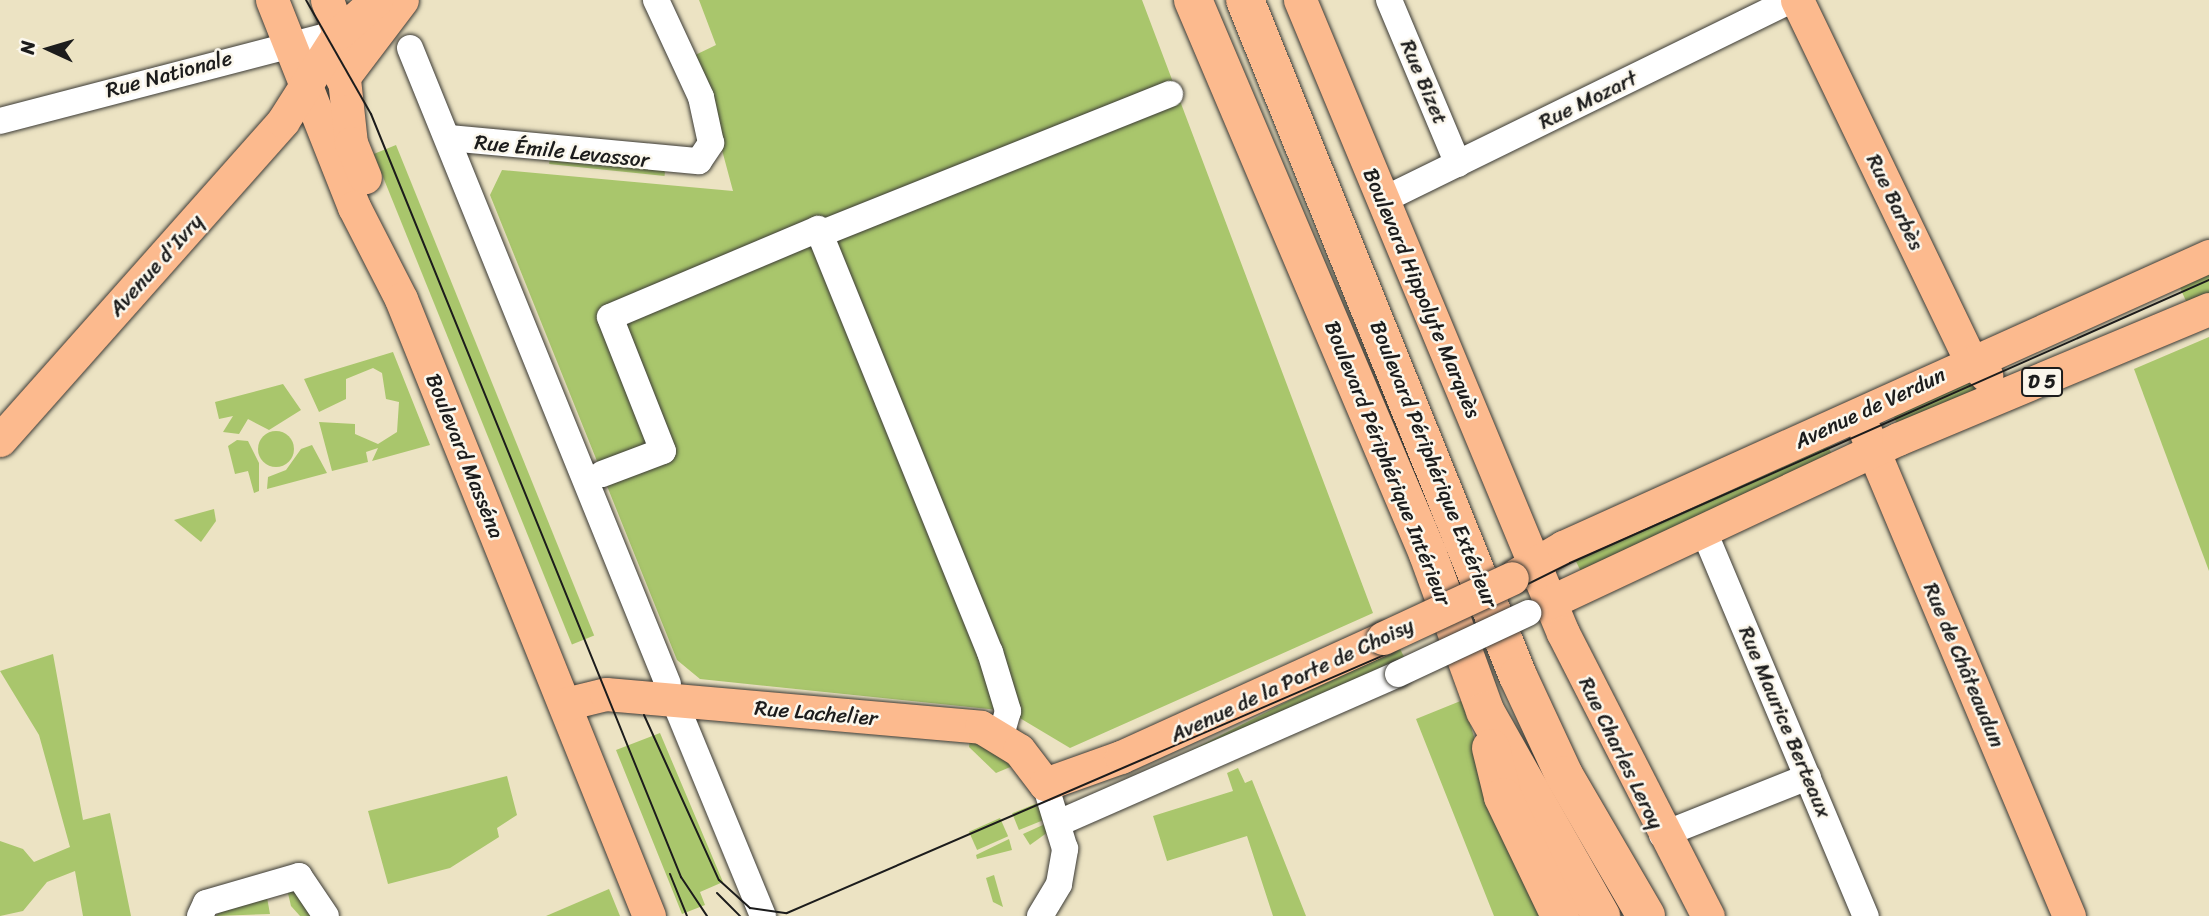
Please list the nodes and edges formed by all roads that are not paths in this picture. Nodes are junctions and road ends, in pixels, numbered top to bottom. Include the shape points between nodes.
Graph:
1 (272, 0) edge
2 (327, 0) edge
3 (376, 0) edge
4 (402, 0) edge
5 (656, 0) edge
6 (1194, 0) edge
7 (1245, 0) edge
8 (1300, 0) edge
9 (1389, 0) edge
10 (1795, 0) edge
11 (339, 33) junction
12 (294, 40) junction
13 (410, 48) dead end
14 (322, 79) junction
15 (1170, 94) dead end
16 (0, 121) edge
17 (449, 138) junction
18 (1458, 164) junction
19 (1383, 200) junction
20 (820, 234) junction
21 (2209, 256) edge
22 (2209, 309) edge
23 (1970, 361) junction
24 (2006, 394) junction
25 (1858, 414) junction
26 (0, 440) edge
27 (1874, 452) junction
28 (602, 474) dead end
29 (1703, 529) junction
30 (1533, 589) junction
31 (671, 692) junction
32 (572, 701) junction
33 (1485, 711) junction
34 (1001, 736) junction
35 (1808, 777) junction
36 (1045, 784) junction
37 (1061, 822) junction
38 (1662, 835) junction
39 (200, 916) edge
40 (326, 916) edge
41 (649, 916) edge
42 (669, 916) edge
43 (763, 916) edge
44 (1040, 916) edge
45 (1560, 916) edge
46 (1601, 916) edge
47 (1646, 916) edge
48 (1708, 916) edge
49 (1866, 916) edge
50 (2069, 916) edge

1 - 12 main road, Boulevard Masséna
2 - 11 main road
3 - 11 main road
4 - 14 main road
5 - 17 street, Rue Émile Levassor via 701,97 710,135 705,157 676,164
6 - 33 highway, Boulevard Périphérique Intérieur via 1428,554
7 - 47 highway, Boulevard Périphérique Extérieur via 1518,676 1564,775
8 - 19 main road, Boulevard Hippolyte Marquès
9 - 18 street, Rue Bizet
10 - 18 street, Rue Mozart
10 - 23 main road, Rue Barbès
11 - 12 street, Rue Nationale
11 - 14 main road
12 - 14 main road, Boulevard Masséna
12 - 16 street, Rue Nationale
13 - 17 street
14 - 26 main road, Avenue d'Ivry
14 - 32 main road, Boulevard Masséna
14 - 32 main road, Boulevard Masséna via 354,207 401,299
15 - 20 street
17 - 31 street
18 - 19 street, Rue Mozart
19 - 30 main road, Boulevard Hippolyte Marquès
20 - 28 street via 818,229 610,317 663,450
20 - 34 street via 990,652 1008,711
21 - 23 main road, Avenue de Verdun / D 5
22 - 24 main road, Avenue de Verdun / D 5
23 - 24 main road, Rue Barbès
23 - 25 main road, Avenue de Verdun / D 5
24 - 27 main road, Avenue de Verdun / D 5
25 - 27 main road, Rue de Châteaudun
25 - 30 main road, Avenue de Verdun / D 5
27 - 29 main road, Avenue de Verdun / D 5
27 - 50 main road, Rue de Châteaudun
29 - 30 main road, Avenue de Verdun / D 5
29 - 35 street, Rue Maurice Berteaux
30 - 36 main road, Avenue de la Porte de Choisy, bridge via 1383,638 1133,752
30 - 37 street, Avenue de la Porte de Choisy, bridge via 1398,674
30 - 38 main road, Rue Charles Leroy
31 - 32 main road, Rue Lachelier
31 - 34 main road, Rue Lachelier via 981,727
31 - 43 street
32 - 41 main road, Boulevard Masséna
32 - 42 main road, Boulevard Masséna
33 - 45 highway via 1503,797
33 - 46 highway, Boulevard Périphérique Intérieur
34 - 36 main road
35 - 38 street
35 - 49 street, Rue Maurice Berteaux
36 - 37 street
37 - 44 street via 1063,873
38 - 48 main road, Rue Charles Leroy
39 - 40 street via 206,903 299,877

